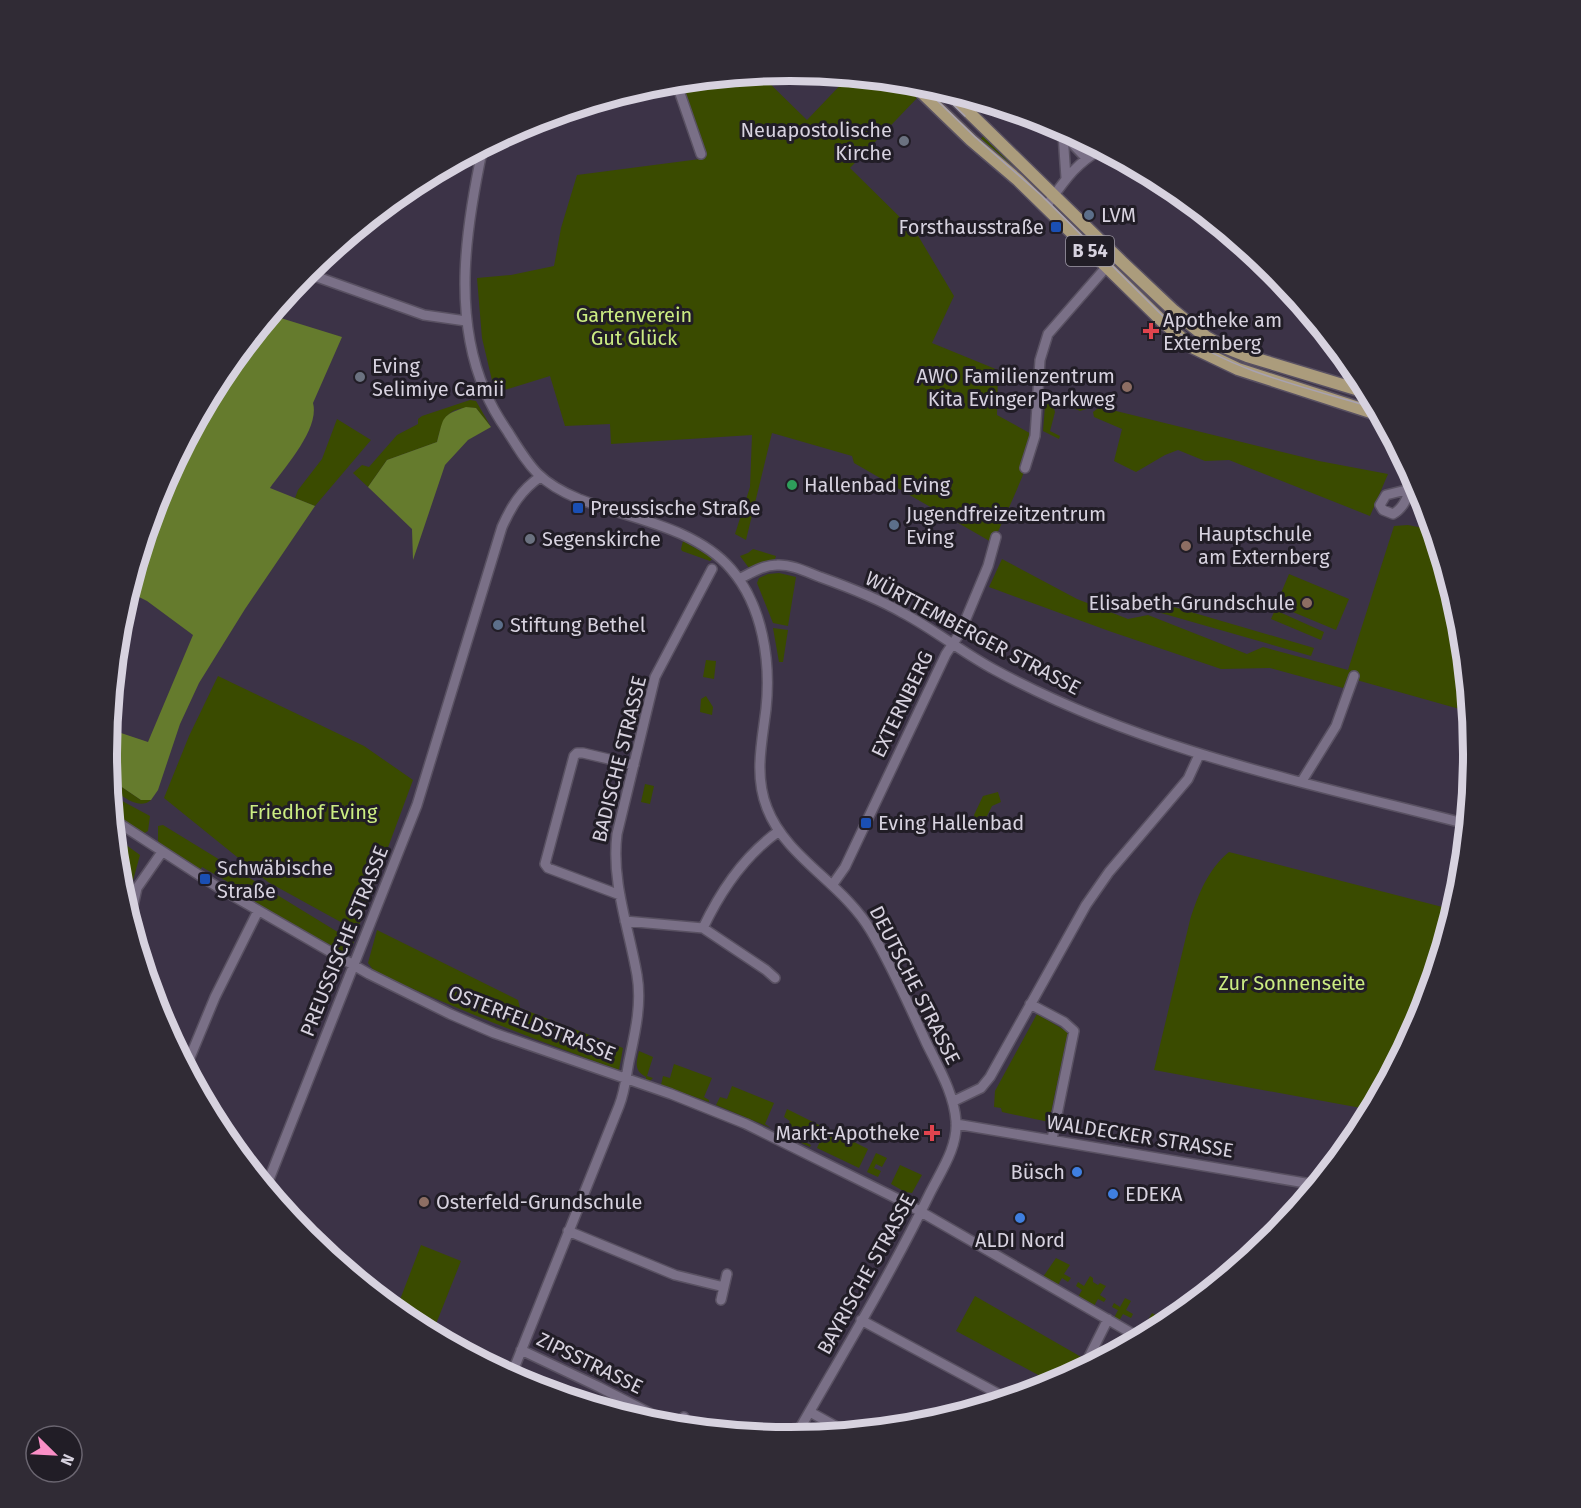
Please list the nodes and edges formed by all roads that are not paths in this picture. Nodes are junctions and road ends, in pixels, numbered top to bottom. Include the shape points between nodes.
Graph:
1 (679, 91) edge
2 (924, 95) edge
3 (959, 103) edge
4 (1063, 139) edge
5 (1071, 142) edge
6 (1094, 153) edge
7 (701, 154) dead end
8 (481, 156) edge
9 (1086, 158) junction
10 (1066, 178) junction
11 (1054, 196) junction
12 (1046, 208) junction
13 (1116, 256) junction
14 (1107, 266) junction
15 (316, 277) edge
16 (466, 321) junction
17 (1355, 389) edge
18 (1369, 412) edge
19 (1025, 468) dead end
20 (540, 477) junction
21 (996, 537) dead end
22 (712, 569) dead end
23 (739, 579) junction
24 (952, 645) junction
25 (1354, 675) dead end
26 (1199, 755) junction
27 (634, 765) junction
28 (1302, 782) junction
29 (1460, 822) edge
30 (121, 825) edge
31 (779, 831) junction
32 (162, 852) junction
33 (833, 884) junction
34 (620, 895) junction
35 (134, 902) edge
36 (258, 911) junction
37 (626, 921) junction
38 (703, 928) junction
39 (353, 966) junction
40 (775, 978) dead end
41 (1030, 1004) junction
42 (190, 1057) edge
43 (627, 1079) junction
44 (954, 1101) junction
45 (957, 1124) junction
46 (1052, 1139) junction
47 (269, 1179) edge
48 (1308, 1183) edge
49 (921, 1213) junction
50 (568, 1231) junction
51 (727, 1274) dead end
52 (724, 1287) junction
53 (721, 1300) dead end
54 (1108, 1319) junction
55 (861, 1320) junction
56 (1133, 1334) edge
57 (521, 1350) junction
58 (1089, 1358) edge
59 (514, 1368) edge
60 (998, 1394) edge
61 (647, 1411) edge
62 (810, 1412) junction
63 (835, 1426) edge
64 (801, 1427) edge

1 - 7 street
2 - 12 main road, B 54
3 - 11 main road, B 54
4 - 10 street
5 - 9 street
6 - 9 street
8 - 16 street, DEUTSCHE STRASSE via 468,236
9 - 10 street
10 - 11 street
11 - 12 street
11 - 13 main road, B 54
12 - 14 main road, B 54
13 - 14 street
13 - 17 main road, B 54 via 1174,311 1224,347
14 - 18 main road, B 54 via 1192,347 1238,369
14 - 19 street via 1056,323 1042,347 1035,436
15 - 16 street via 424,315
16 - 20 street, DEUTSCHE STRASSE via 485,392 526,462
20 - 23 street, DEUTSCHE STRASSE via 581,500 687,536 722,559
20 - 39 street, PREUSSISCHE STRASSE via 518,497 502,526 417,804
21 - 24 street, EXTERNBERG via 988,566
22 - 27 street, BADISCHE STRASSE via 655,677
23 - 24 street, WÜRTTEMBERGER STRASSE via 771,565 799,569 903,612
23 - 31 street, DEUTSCHE STRASSE via 763,637 767,689 760,777 766,806
24 - 26 street, WÜRTTEMBERGER STRASSE via 1029,688 1102,721
24 - 33 street, EXTERNBERG via 845,867
25 - 28 street via 1336,726
26 - 28 street, WÜRTTEMBERGER STRASSE
26 - 41 street via 1188,779 1102,881
27 - 34 street, BADISCHE STRASSE via 614,854
27 - 34 street via 583,753 574,756 545,864
28 - 29 street, WÜRTTEMBERGER STRASSE
30 - 32 street, OSTERFELDSTRASSE
31 - 33 street, DEUTSCHE STRASSE
31 - 38 street via 735,875
32 - 35 street via 137,888
32 - 36 street, OSTERFELDSTRASSE
33 - 44 street, DEUTSCHE STRASSE via 871,929
34 - 37 street, BADISCHE STRASSE
36 - 39 street, OSTERFELDSTRASSE
36 - 42 street
37 - 38 street
37 - 43 street, BADISCHE STRASSE via 639,998
38 - 40 street
39 - 43 street, OSTERFELDSTRASSE via 468,1022
39 - 47 street, PREUSSISCHE STRASSE
41 - 44 street via 986,1083
41 - 46 street via 1074,1031
43 - 49 street, OSTERFELDSTRASSE via 746,1124
43 - 50 street, BADISCHE STRASSE
44 - 45 street, DEUTSCHE STRASSE
45 - 46 street, WALDECKER STRASSE
45 - 49 street, BAYRISCHE STRASSE via 950,1154
46 - 48 street, WALDECKER STRASSE
49 - 54 street, OSTERFELDSTRASSE
49 - 55 street, BAYRISCHE STRASSE
50 - 52 street via 675,1275
50 - 57 street, BADISCHE STRASSE
51 - 52 street
52 - 53 street
54 - 56 street, OSTERFELDSTRASSE
54 - 58 street
55 - 60 street
55 - 62 street, BAYRISCHE STRASSE
57 - 59 street, BADISCHE STRASSE
57 - 61 street, ZIPSSTRASSE
62 - 63 street
62 - 64 street, BAYRISCHE STRASSE

